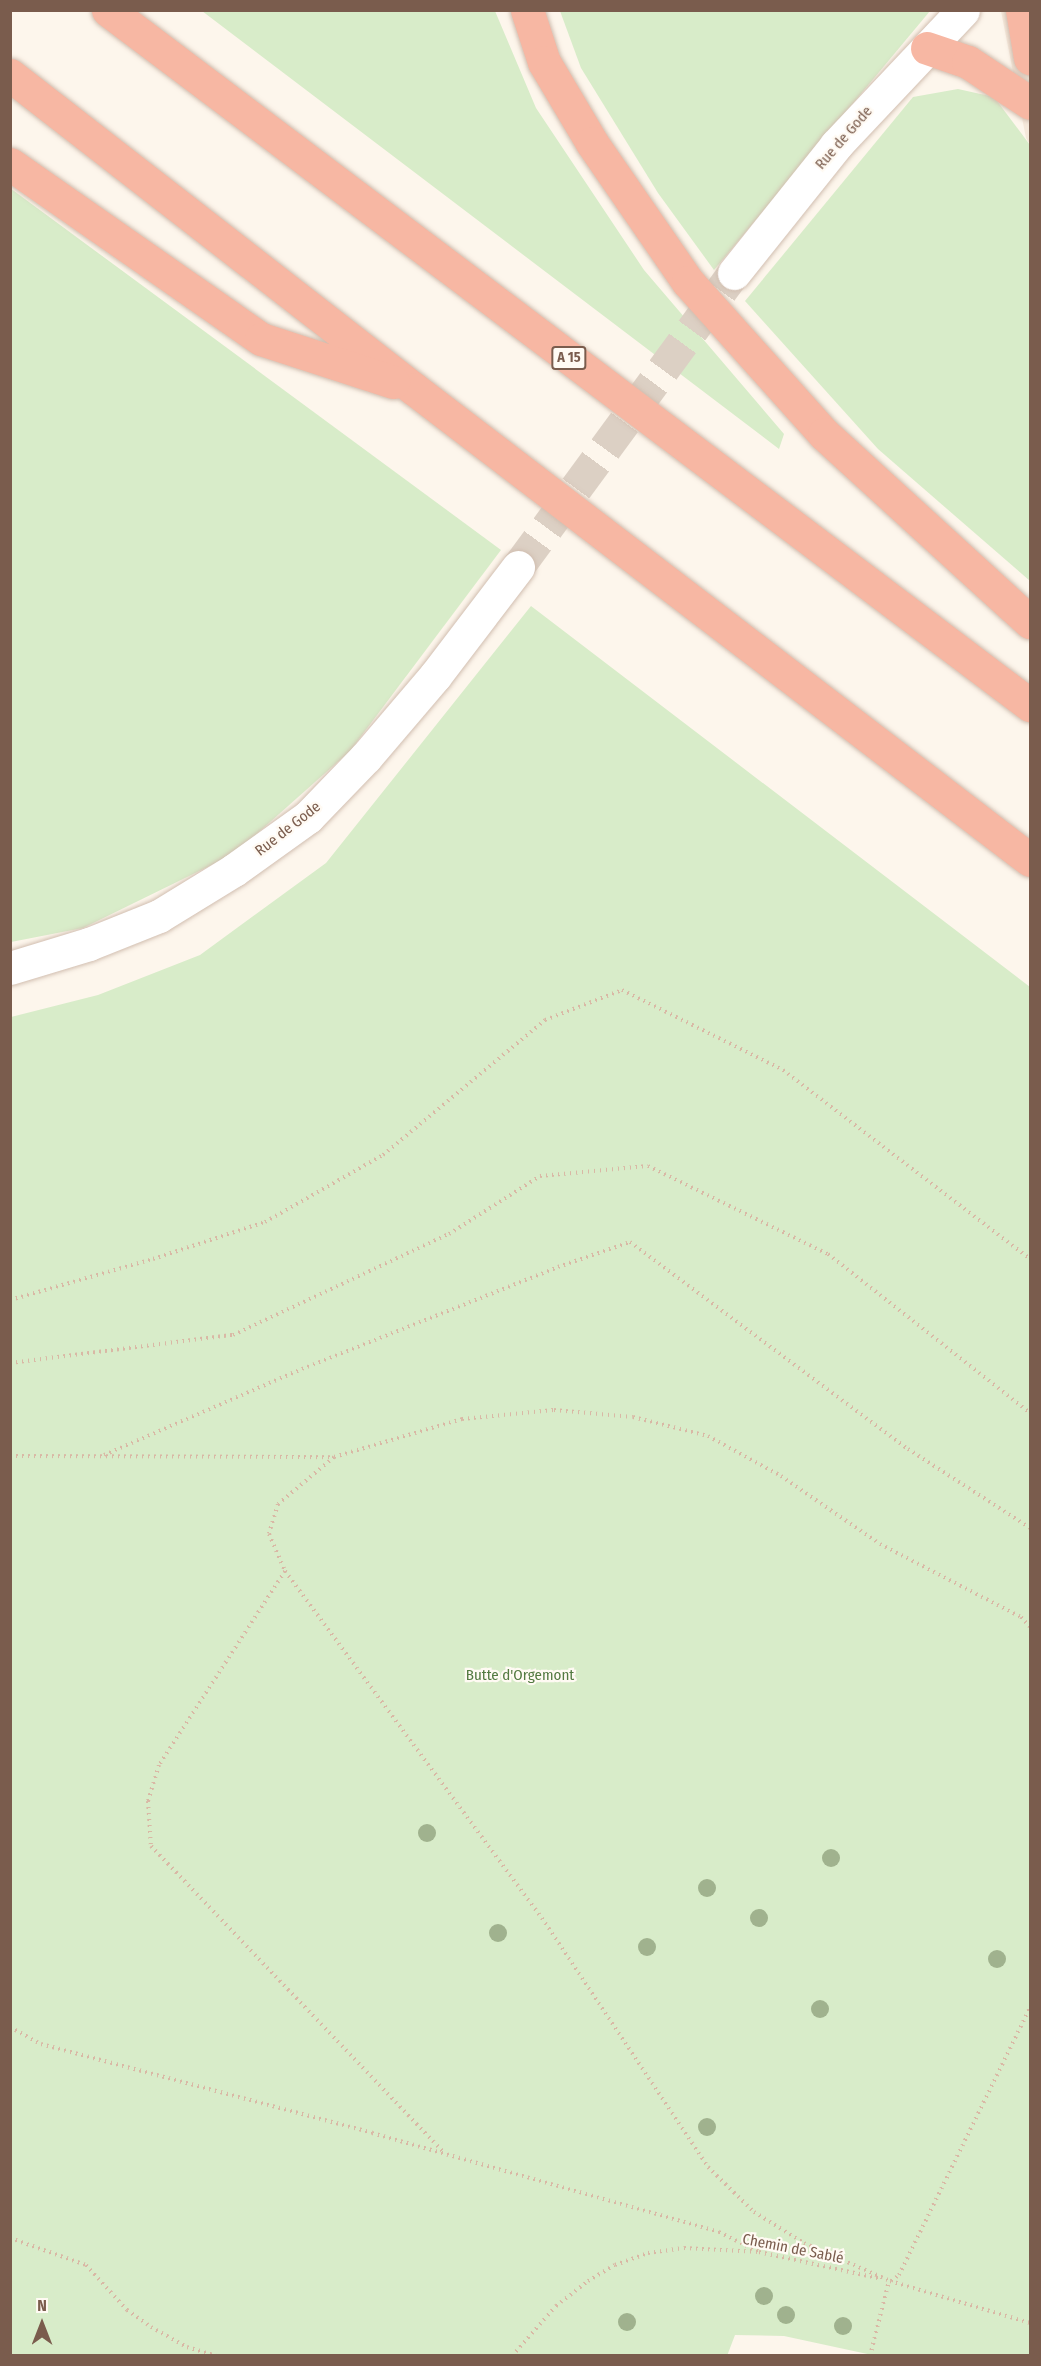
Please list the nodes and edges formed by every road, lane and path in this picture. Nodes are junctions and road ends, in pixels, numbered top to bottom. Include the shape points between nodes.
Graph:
1 (108, 10) edge
2 (527, 10) edge
3 (963, 10) edge
4 (1022, 10) edge
5 (927, 48) junction
6 (1030, 58) edge
7 (10, 75) edge
8 (1030, 103) edge
9 (10, 164) edge
10 (734, 273) tunnel mouth
11 (414, 389) junction
12 (518, 567) tunnel mouth
13 (1030, 622) edge
14 (1030, 705) edge
15 (1030, 860) edge
16 (10, 968) edge
17 (1030, 1259) edge
18 (10, 1300) edge
19 (10, 1363) edge
20 (1030, 1413) edge
21 (10, 1455) edge
22 (101, 1456) junction
23 (334, 1457) junction
24 (1030, 1528) edge
25 (285, 1571) junction
26 (1030, 1627) edge
27 (1030, 2008) edge
28 (10, 2027) edge
29 (445, 2153) junction
30 (10, 2238) edge
31 (759, 2252) junction
32 (890, 2281) junction
33 (1030, 2322) edge
34 (216, 2355) edge
35 (512, 2355) edge
36 (870, 2355) edge

1 - 14 highway, A 15
2 - 13 highway via 544,62 592,143 688,282 824,434
3 - 5 street, Rue de Gode
4 - 6 highway
5 - 8 highway via 968,62
5 - 10 street, Rue de Gode via 836,144
7 - 11 highway
9 - 11 highway via 261,339
11 - 15 highway
12 - 16 street, Rue de Gode via 435,676 308,817 234,870 159,916 89,944
17 - 18 path via 783,1070 621,990 545,1020 383,1155 265,1222
19 - 20 path via 233,1335 449,1234 540,1176 648,1166 828,1254
21 - 22 path
22 - 23 path
22 - 24 path via 313,1364 630,1242 908,1449
23 - 25 path via 278,1504 269,1534
23 - 26 path via 462,1419 554,1410 633,1417 708,1436 782,1476 880,1544 1021,1617
25 - 29 path via 159,1765 148,1801 151,1846
25 - 32 path via 542,1918 708,2167 754,2212 794,2237
27 - 32 path via 899,2275
28 - 29 path via 41,2044
29 - 31 path via 719,2232
30 - 34 path via 86,2265 143,2322 187,2347
31 - 32 path, Chemin de Sablé
31 - 35 path, Chemin de Sablé via 684,2248 648,2253 615,2265 556,2306
32 - 33 path, Chemin de Sablé
32 - 36 path

